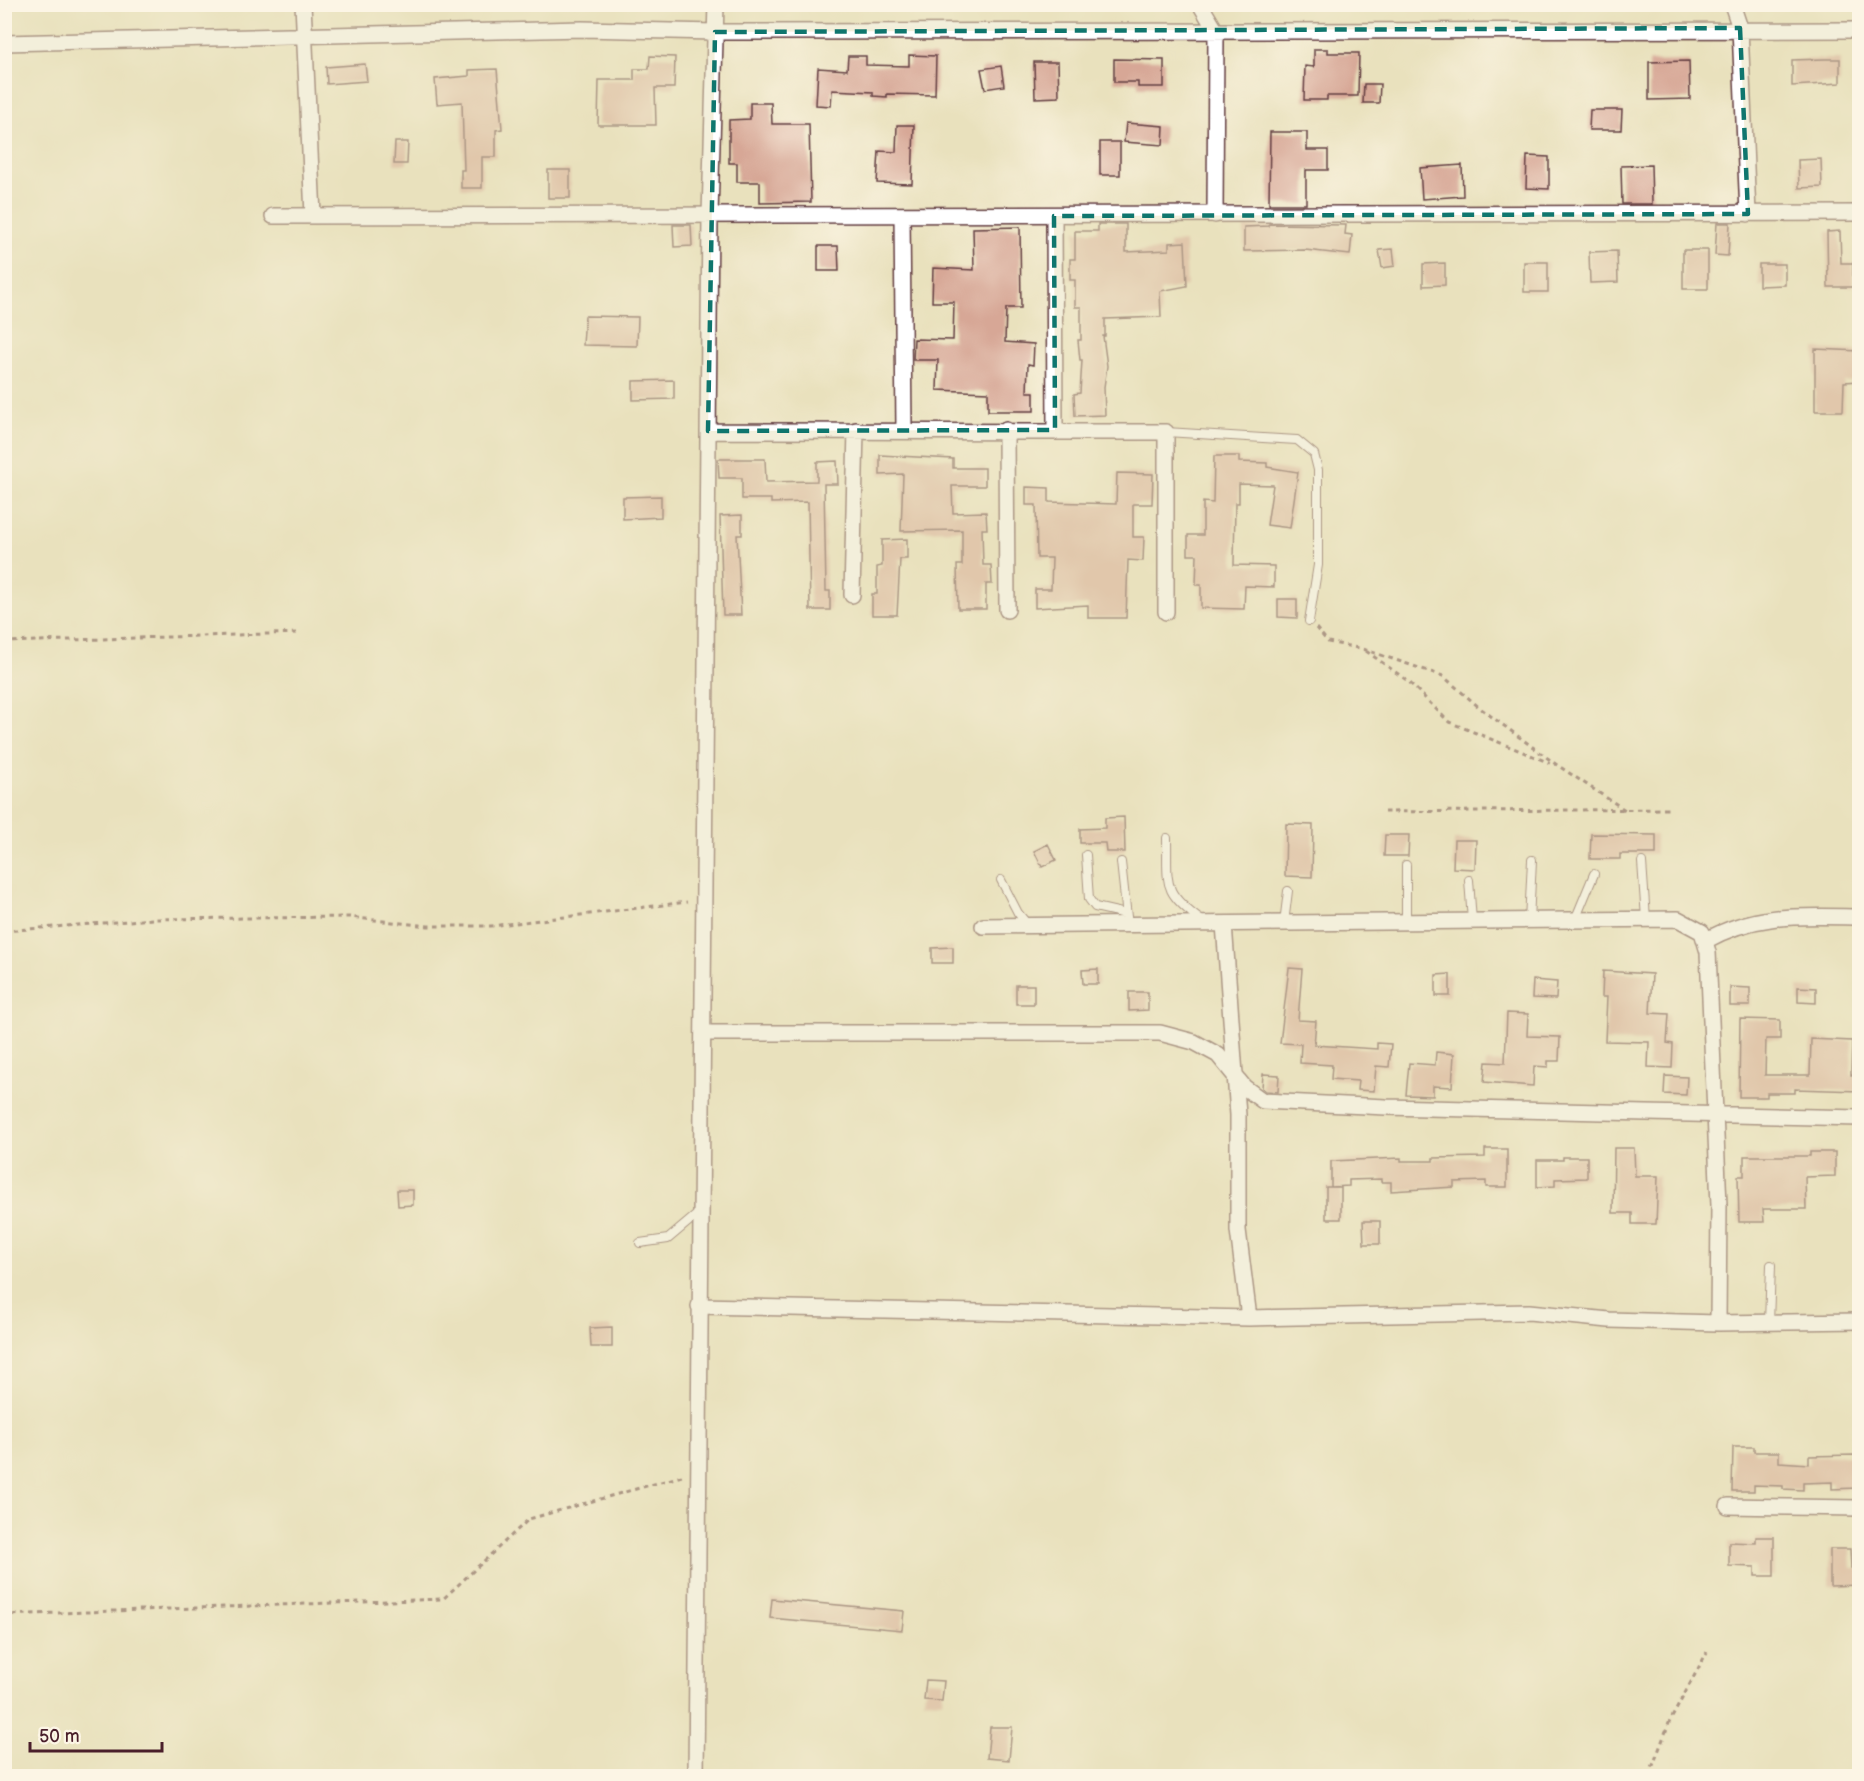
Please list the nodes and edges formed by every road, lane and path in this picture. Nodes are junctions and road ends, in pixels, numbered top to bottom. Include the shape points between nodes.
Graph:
1 (303, 4) edge
2 (716, 4) edge
3 (1200, 4) edge
4 (1732, 4) edge
5 (1740, 28) junction
6 (1860, 30) edge
7 (1216, 31) junction
8 (715, 32) junction
9 (305, 35) junction
10 (4, 43) edge
11 (1860, 213) edge
12 (1748, 214) junction
13 (313, 215) junction
14 (710, 215) junction
15 (902, 215) junction
16 (1215, 215) junction
17 (273, 216) dead end
18 (1054, 216) junction
19 (708, 430) junction
20 (856, 430) junction
21 (904, 430) junction
22 (1006, 430) junction
23 (1055, 430) junction
24 (1166, 432) junction
25 (852, 595) dead end
26 (1006, 610) dead end
27 (1166, 612) dead end
28 (1309, 621) joint
29 (300, 633) dead end
30 (4, 642) edge
31 (1363, 649) junction
32 (1557, 765) junction
33 (1668, 809) dead end
34 (1625, 810) junction
35 (1384, 812) dead end
36 (1167, 838) dead end
37 (1086, 855) dead end
38 (1532, 860) dead end
39 (1121, 862) dead end
40 (1642, 862) dead end
41 (1406, 865) dead end
42 (1594, 874) dead end
43 (1001, 880) dead end
44 (1469, 880) dead end
45 (1288, 891) dead end
46 (705, 901) junction
47 (1860, 917) edge
48 (1127, 919) junction
49 (1646, 919) junction
50 (1575, 920) junction
51 (1472, 921) junction
52 (1528, 921) junction
53 (1406, 922) junction
54 (1284, 923) junction
55 (1205, 924) junction
56 (1224, 924) junction
57 (983, 926) dead end
58 (1029, 926) junction
59 (4, 931) edge
60 (1705, 941) junction
61 (704, 1033) junction
62 (1236, 1077) junction
63 (1715, 1115) junction
64 (1860, 1118) edge
65 (701, 1211) junction
66 (640, 1243) dead end
67 (1772, 1265) dead end
68 (699, 1306) junction
69 (1249, 1318) junction
70 (1860, 1322) edge
71 (1718, 1323) junction
72 (1769, 1323) junction
73 (699, 1472) junction
74 (1728, 1506) dead end
75 (1860, 1508) edge
76 (4, 1615) edge
77 (1707, 1652) dead end
78 (696, 1776) edge
79 (1649, 1776) edge

1 - 9 street
2 - 8 street
3 - 7 street
4 - 5 street
5 - 6 street
5 - 7 street
5 - 12 street
7 - 8 street
7 - 16 street
8 - 9 street via 582,29
8 - 14 street
9 - 10 street
9 - 13 street
11 - 12 street
12 - 16 street
13 - 14 street
13 - 17 street
14 - 15 street
14 - 19 street
15 - 18 street
15 - 21 street
16 - 18 street
18 - 23 street
19 - 20 street
19 - 46 street
20 - 21 street
20 - 25 street
21 - 22 street
22 - 23 street
22 - 26 street
23 - 24 street
24 - 27 street
24 - 28 lane via 1297,440 1314,454 1318,470 1318,565
28 - 31 path via 1328,642
29 - 30 path
31 - 32 path via 1443,676
31 - 32 path via 1408,681 1449,722
32 - 34 path
33 - 34 path
34 - 35 path
36 - 55 lane via 1168,886 1179,904
37 - 48 lane via 1089,899 1095,907
38 - 52 lane
39 - 48 lane
40 - 49 lane
41 - 53 lane
42 - 50 lane
43 - 58 lane
44 - 51 lane
45 - 54 lane
46 - 59 path via 491,926 428,927 349,917 153,919
46 - 61 street
47 - 60 street via 1768,918 1729,928
48 - 55 street
48 - 58 street
49 - 50 street
49 - 60 street via 1678,919 1702,932
50 - 52 street
51 - 52 street
51 - 53 street
53 - 54 street
54 - 56 street
55 - 56 street
56 - 62 street
57 - 58 street
60 - 63 street
61 - 62 street via 1160,1033 1194,1042 1218,1055
61 - 65 street
62 - 63 street via 1263,1101
62 - 69 street via 1238,1230
63 - 64 street
63 - 71 street
65 - 66 lane via 668,1239
65 - 68 street
67 - 72 lane
68 - 69 street
68 - 73 street
69 - 71 street via 1529,1312 1610,1320
70 - 72 street
71 - 72 street
73 - 76 path via 529,1519 443,1599
73 - 78 street
74 - 75 street
77 - 79 path via 1669,1723

